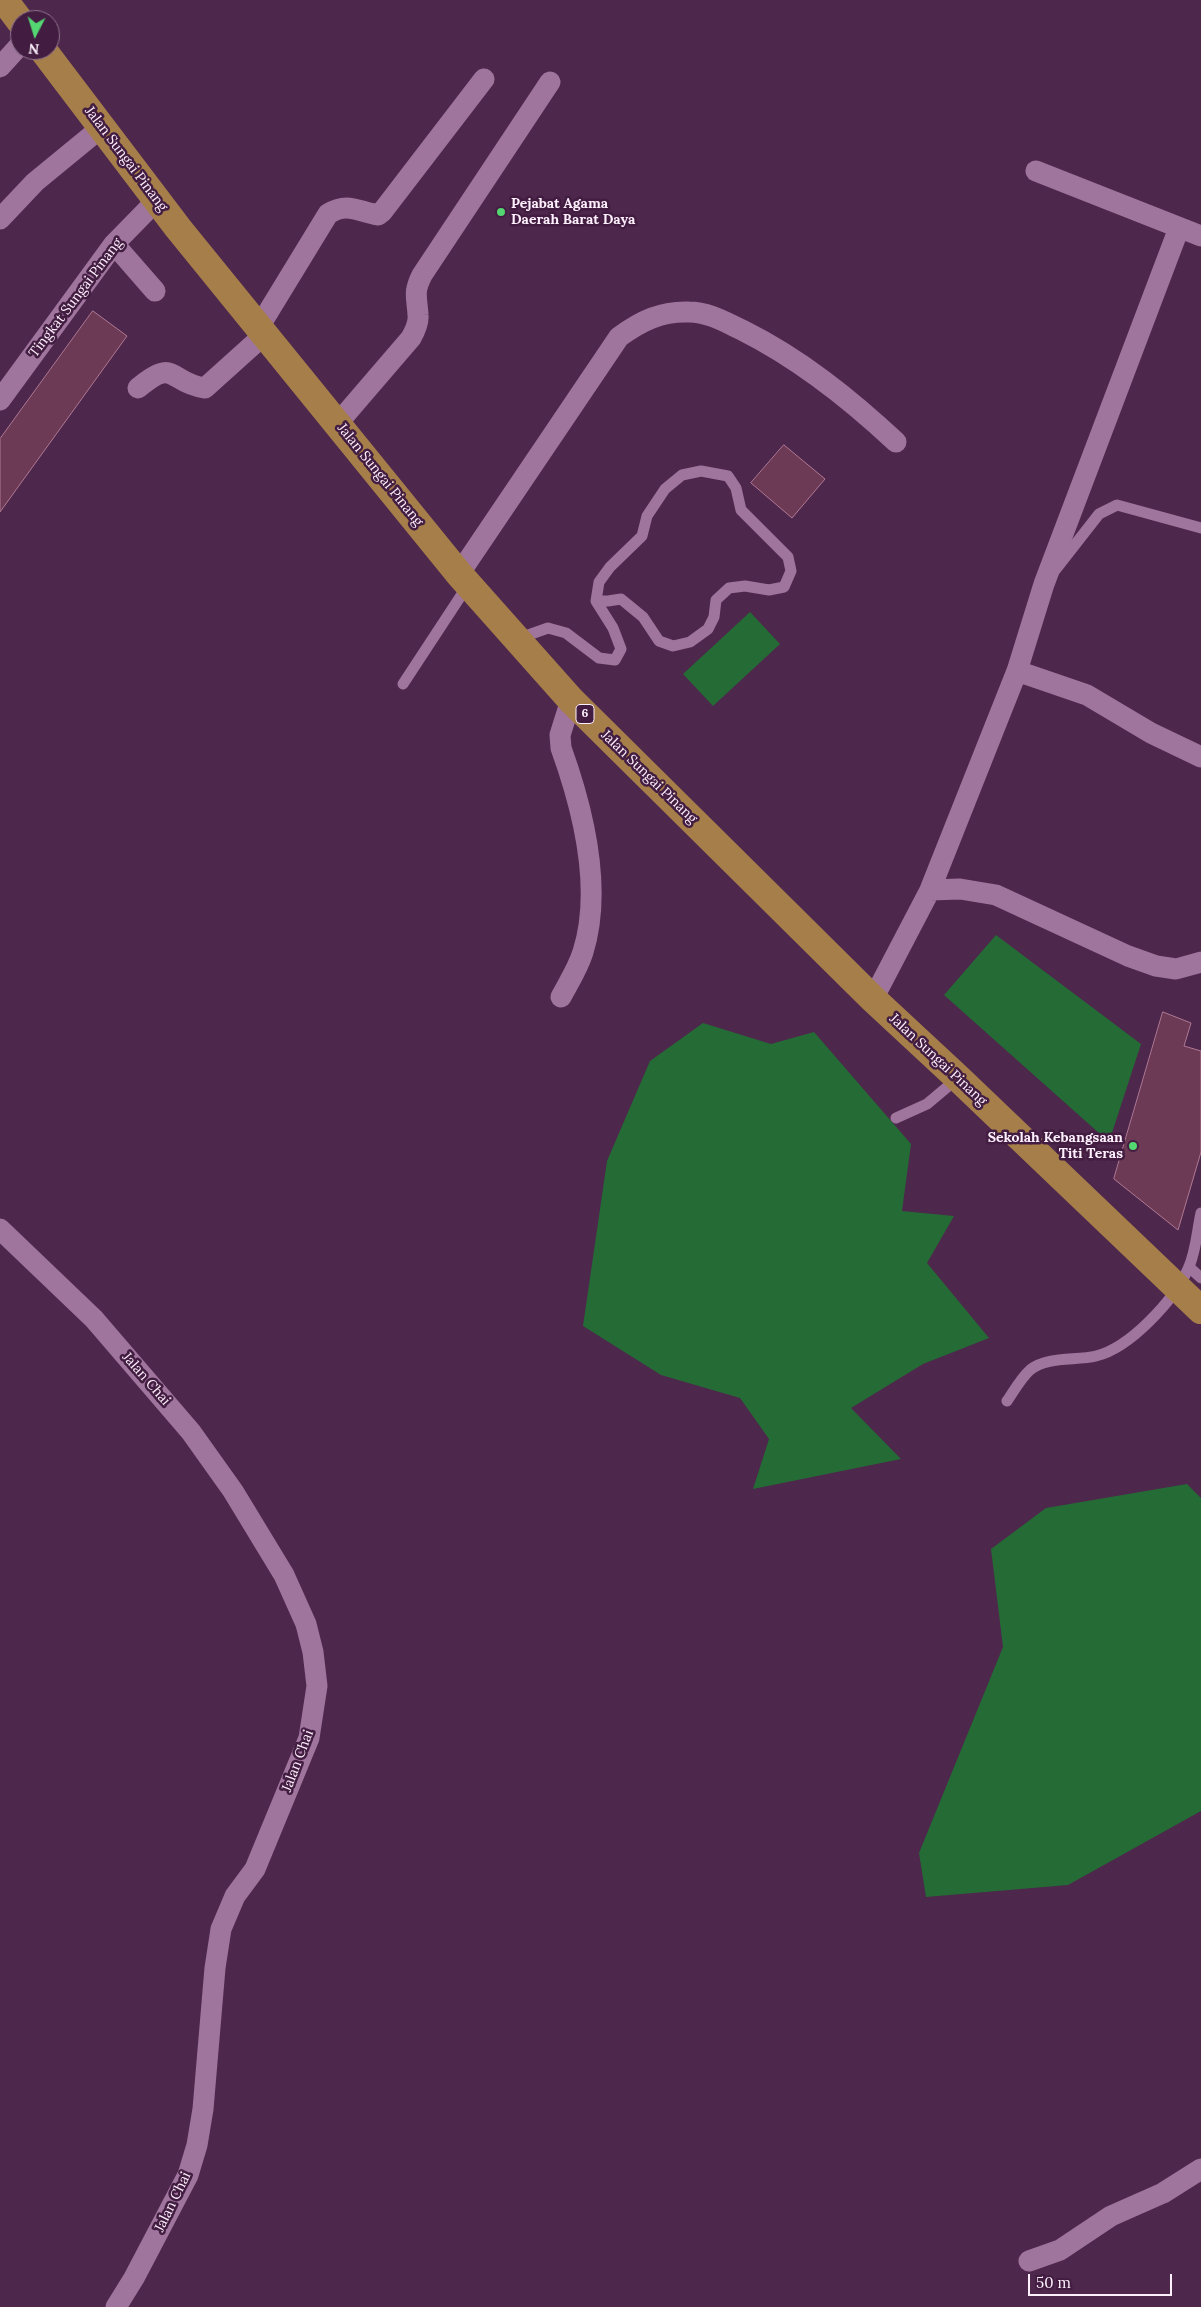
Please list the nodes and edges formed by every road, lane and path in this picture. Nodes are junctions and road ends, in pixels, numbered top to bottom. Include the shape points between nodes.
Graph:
1 (4, 0) edge
2 (12, 10) edge
3 (10, 56) edge
4 (51, 60) edge
5 (0, 67) edge
6 (484, 79) dead end
7 (550, 82) dead end
8 (102, 127) junction
9 (1036, 171) dead end
10 (157, 200) junction
11 (0, 219) edge
12 (1179, 228) junction
13 (1201, 236) edge
14 (114, 244) junction
15 (155, 292) dead end
16 (262, 331) junction
17 (138, 388) dead end
18 (0, 400) edge
19 (338, 423) junction
20 (896, 442) dead end
21 (1201, 528) edge
22 (464, 579) junction
23 (1044, 584) junction
24 (596, 601) junction
25 (517, 639) junction
26 (1017, 671) junction
27 (402, 684) dead end
28 (571, 700) junction
29 (1201, 758) edge
30 (930, 890) junction
31 (1201, 962) edge
32 (561, 997) dead end
33 (872, 999) junction
34 (958, 1078) junction
35 (896, 1118) dead end
36 (1201, 1214) edge
37 (0, 1229) edge
38 (1189, 1278) edge
39 (1201, 1310) edge
40 (1007, 1401) dead end
41 (1201, 2169) edge
42 (1029, 2261) dead end
43 (116, 2307) edge

1 - 2 main road
3 - 5 street
4 - 8 main road, Jalan Sungai Pinang / 6
6 - 16 street via 382,212 378,215 347,207 337,208 328,214
7 - 19 street via 416,286 418,315 411,338
8 - 10 main road, Jalan Sungai Pinang / 6
8 - 11 street via 35,182
9 - 12 street
10 - 14 street, Tingkat Sungai Pinang
10 - 16 main road, Jalan Sungai Pinang / 6
12 - 13 street
12 - 23 street
14 - 15 street
14 - 18 street, Tingkat Sungai Pinang
16 - 17 street via 205,388 168,372 160,372
16 - 19 main road, Jalan Sungai Pinang / 6
19 - 22 main road, Jalan Sungai Pinang / 6
20 - 22 street via 855,404 765,341 716,317 690,312 664,313 640,322 619,337
21 - 23 lane via 1117,505 1099,514
22 - 25 main road, Jalan Sungai Pinang / 6
22 - 27 lane
23 - 26 street
24 - 24 lane via 598,582 642,536 647,516 665,489 682,475 701,472 728,476 736,488 741,510 788,557 791,571 784,587 769,590 745,586 729,588 716,600 714,617 708,629 690,642 673,646 658,641 643,617 622,599
24 - 25 lane via 613,628 620,650 616,660 599,658 566,633 548,628
25 - 28 main road, Jalan Sungai Pinang / 6
26 - 29 street via 1087,695 1150,733
26 - 30 street
28 - 32 street via 562,723 560,741 586,833 589,930 577,968
28 - 33 main road, Jalan Sungai Pinang / 6
30 - 31 street via 996,895 1156,966 1176,969
30 - 33 street
33 - 34 main road, Jalan Sungai Pinang / 6
34 - 35 lane via 927,1104
34 - 38 main road, Jalan Sungai Pinang / 6
36 - 38 lane
37 - 43 street, Jalan Chai via 94,1319 192,1432 284,1575 306,1624 317,1686 309,1738 255,1869 235,1896 221,1929 203,2109 188,2175
38 - 39 main road, Jalan Sungai Pinang / 6
38 - 40 lane via 1146,1324 1116,1347 1096,1356 1042,1364 1030,1370
41 - 42 street via 1163,2193 1111,2216 1060,2250

